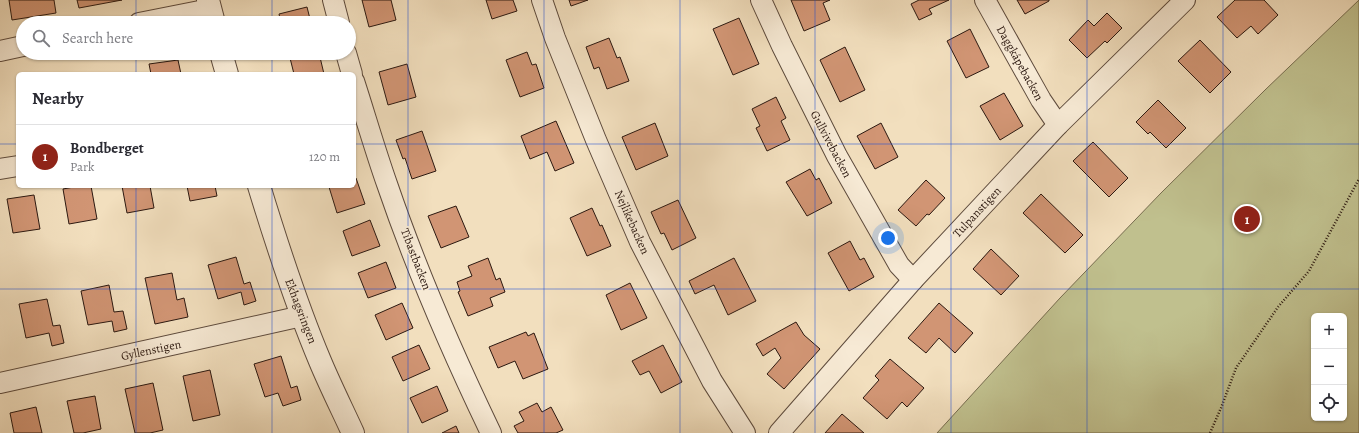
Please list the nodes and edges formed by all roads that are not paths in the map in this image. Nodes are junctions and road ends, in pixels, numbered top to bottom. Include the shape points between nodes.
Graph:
1 (333, 0) edge
2 (542, 0) edge
3 (761, 0) edge
4 (985, 0) edge
5 (1185, 0) edge
6 (211, 11) edge
7 (181, 16) edge
8 (337, 16) edge
9 (16, 48) edge
10 (0, 51) edge
11 (223, 60) edge
12 (348, 60) edge
13 (226, 72) edge
14 (351, 72) edge
15 (356, 87) edge
16 (1058, 125) junction
17 (16, 166) edge
18 (0, 169) edge
19 (259, 188) edge
20 (913, 280) junction
21 (302, 316) junction
22 (0, 383) edge
23 (353, 433) edge
24 (491, 433) edge
25 (745, 433) edge
26 (779, 433) edge

1 - 8 street
2 - 25 street, Nejlikebacken via 593,133 640,242 712,381
3 - 20 street, Gullvivebacken via 836,156 899,265
4 - 16 street, Daggkåpebacken via 1041,100
5 - 16 street, Tulpanstigen
6 - 7 street
9 - 10 street
11 - 13 street
12 - 14 street
15 - 24 street, Tibastbacken via 387,185 420,272 465,379
16 - 20 street, Tulpanstigen
17 - 18 street
19 - 21 street, Ekhagsringen
20 - 26 street, Tulpanstigen
21 - 22 street, Gyllenstigen
21 - 23 street, Ekhagsringen via 320,363

